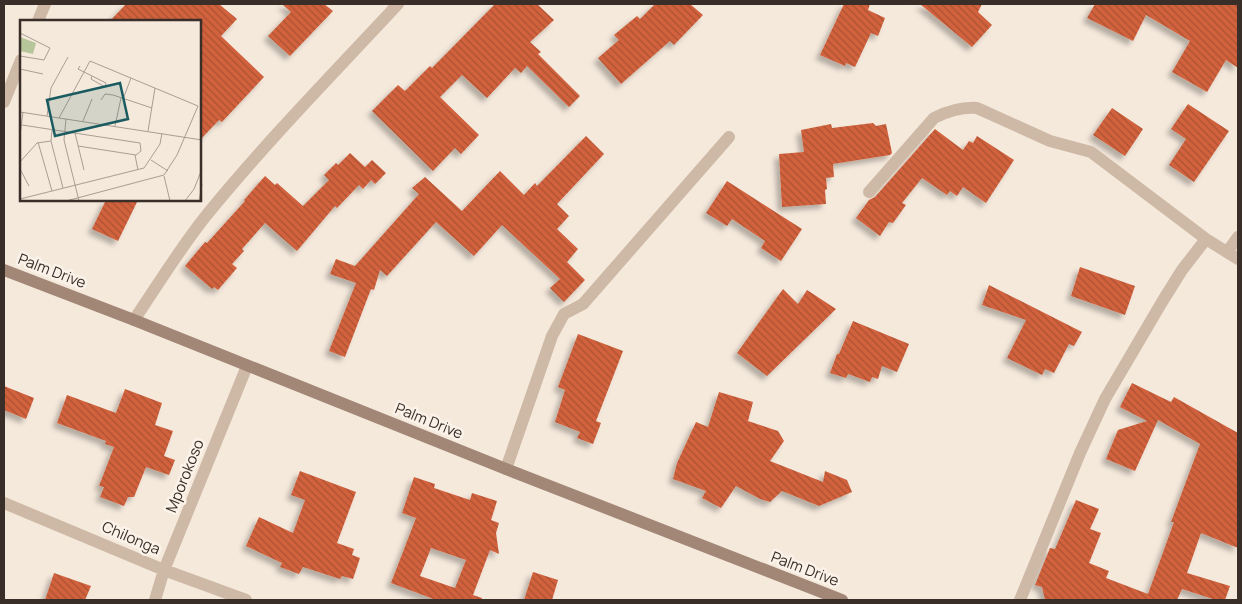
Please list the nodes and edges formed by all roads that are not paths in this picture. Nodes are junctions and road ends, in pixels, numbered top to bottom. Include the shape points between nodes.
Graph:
1 (45, 4) edge
2 (398, 4) edge
3 (38, 20) edge
4 (20, 62) edge
5 (4, 102) edge
6 (729, 136) dead end
7 (869, 192) dead end
8 (1238, 237) edge
9 (1206, 239) junction
10 (1233, 255) edge
11 (4, 270) edge
12 (134, 320) junction
13 (247, 366) junction
14 (506, 469) junction
15 (4, 503) edge
16 (164, 570) junction
17 (155, 600) edge
18 (246, 600) edge
19 (842, 600) edge
20 (1020, 600) edge

1 - 3 street
2 - 12 street via 249,165 204,219
4 - 5 street
6 - 14 street via 583,304 564,314 552,336
7 - 9 street via 934,118 966,107 977,108 1050,141 1091,152
8 - 10 street
9 - 10 street
9 - 20 street via 1182,270 1105,399
11 - 12 street, Palm Drive
12 - 13 street, Palm Drive
13 - 14 street, Palm Drive
13 - 16 street, Mporokoso
14 - 19 street, Palm Drive
15 - 16 street, Chilonga
16 - 17 street, Mporokoso
16 - 18 street, Chilonga

